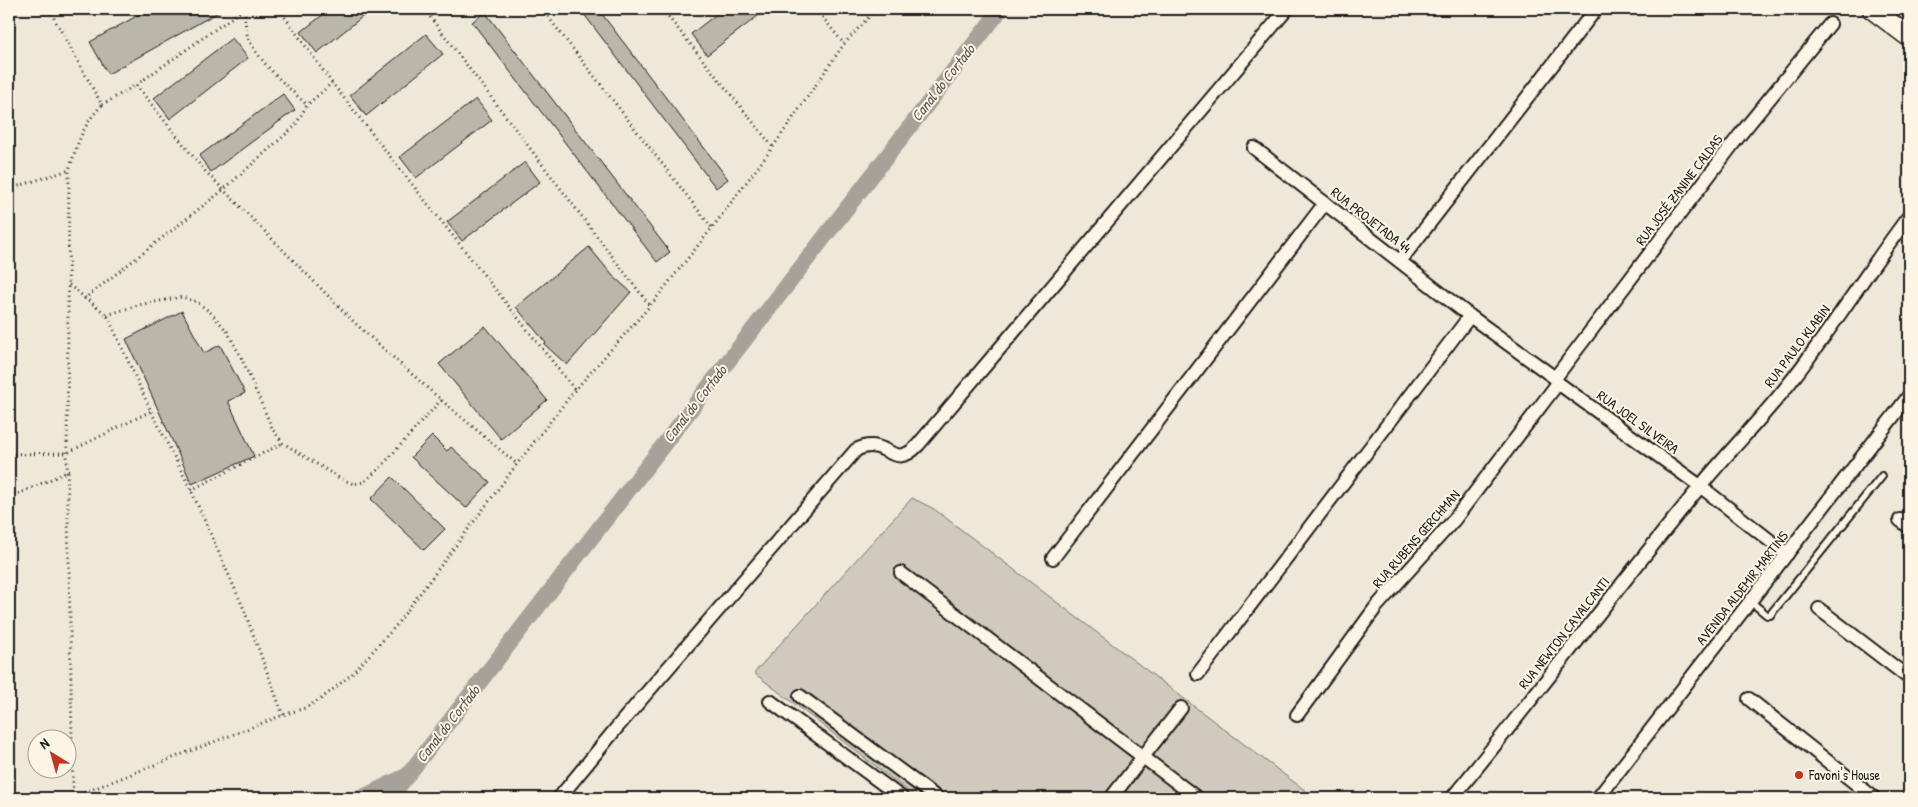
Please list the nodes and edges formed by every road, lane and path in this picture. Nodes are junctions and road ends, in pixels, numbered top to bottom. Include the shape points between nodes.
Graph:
1 (49, 9) edge
2 (245, 9) edge
3 (279, 9) edge
4 (424, 9) edge
5 (542, 9) edge
6 (662, 9) edge
7 (816, 9) edge
8 (876, 9) edge
9 (1287, 9) edge
10 (1596, 9) edge
11 (1872, 9) edge
12 (1830, 24) dead end
13 (1909, 37) edge
14 (844, 44) junction
15 (332, 83) junction
16 (136, 85) junction
17 (102, 105) junction
18 (308, 105) junction
19 (773, 146) junction
20 (1254, 148) dead end
21 (69, 170) junction
22 (9, 189) edge
23 (222, 191) junction
24 (1325, 203) junction
25 (1909, 216) edge
26 (712, 228) junction
27 (1400, 262) junction
28 (69, 285) junction
29 (84, 299) junction
30 (650, 306) junction
31 (107, 315) junction
32 (1470, 316) junction
33 (1557, 380) junction
34 (576, 390) junction
35 (1909, 396) edge
36 (441, 400) junction
37 (151, 411) junction
38 (284, 443) junction
39 (67, 453) junction
40 (9, 454) edge
41 (517, 464) junction
42 (68, 471) junction
43 (1882, 476) dead end
44 (1700, 486) junction
45 (191, 490) junction
46 (9, 498) edge
47 (1787, 554) junction
48 (1053, 558) dead end
49 (901, 573) dead end
50 (1750, 601) junction
51 (1819, 609) dead end
52 (1198, 674) dead end
53 (1909, 678) edge
54 (800, 696) dead end
55 (1749, 699) dead end
56 (770, 701) dead end
57 (1181, 708) dead end
58 (283, 715) junction
59 (1297, 715) dead end
60 (1144, 757) junction
61 (72, 798) edge
62 (559, 798) edge
63 (902, 798) edge
64 (937, 798) edge
65 (1111, 798) edge
66 (1197, 798) edge
67 (1452, 798) edge
68 (1598, 798) edge
69 (1874, 798) edge

1 - 17 path
2 - 16 path
2 - 18 path via 249,39 258,55
3 - 15 path
4 - 30 path
5 - 26 path
6 - 19 path
7 - 14 path
8 - 14 path
9 - 62 street via 912,452 902,456 878,446 866,445 856,450
10 - 27 street
11 - 13 street
12 - 33 street, RUA JOSÉ ZANINE CALDAS via 1739,136
14 - 19 path
15 - 18 path
15 - 34 path
16 - 17 path
16 - 23 path
17 - 21 path via 89,118
18 - 23 path via 295,126
19 - 26 path
20 - 24 street, RUA PROJETADA 44
21 - 22 path
21 - 28 path
23 - 29 path
23 - 36 path via 357,325
24 - 27 street, RUA PROJETADA 44
24 - 48 street
25 - 44 street, RUA PAULO KLABIN via 1788,386
26 - 30 path
27 - 32 street, RUA PROJETADA 44
28 - 29 path
28 - 39 path
29 - 31 path
30 - 34 path
31 - 37 path
31 - 38 path via 182,297 197,302 227,331 273,430
32 - 33 street, RUA JOEL SILVEIRA
32 - 52 street
33 - 44 street, RUA JOEL SILVEIRA
33 - 59 street, RUA RUBENS GERCHMAN via 1454,520 1376,608
34 - 41 path
35 - 47 street, AVENIDA ALDEMIR MARTINS
36 - 38 path via 364,482 354,484 341,479
36 - 41 path
37 - 39 path
37 - 45 path
38 - 45 path
39 - 40 path
39 - 42 path
41 - 58 path via 394,628 352,674 321,699
42 - 46 path
42 - 61 path
43 - 50 lane via 1770,615
44 - 47 street, RUA JOEL SILVEIRA
44 - 67 street, RUA NEWTON CAVALCANTI
45 - 58 path via 243,607
47 - 50 street, AVENIDA ALDEMIR MARTINS
49 - 60 street
50 - 68 street, AVENIDA ALDEMIR MARTINS
51 - 53 street
54 - 64 street
55 - 69 street
56 - 63 street
57 - 60 street
58 - 61 path
60 - 65 street
60 - 66 street

